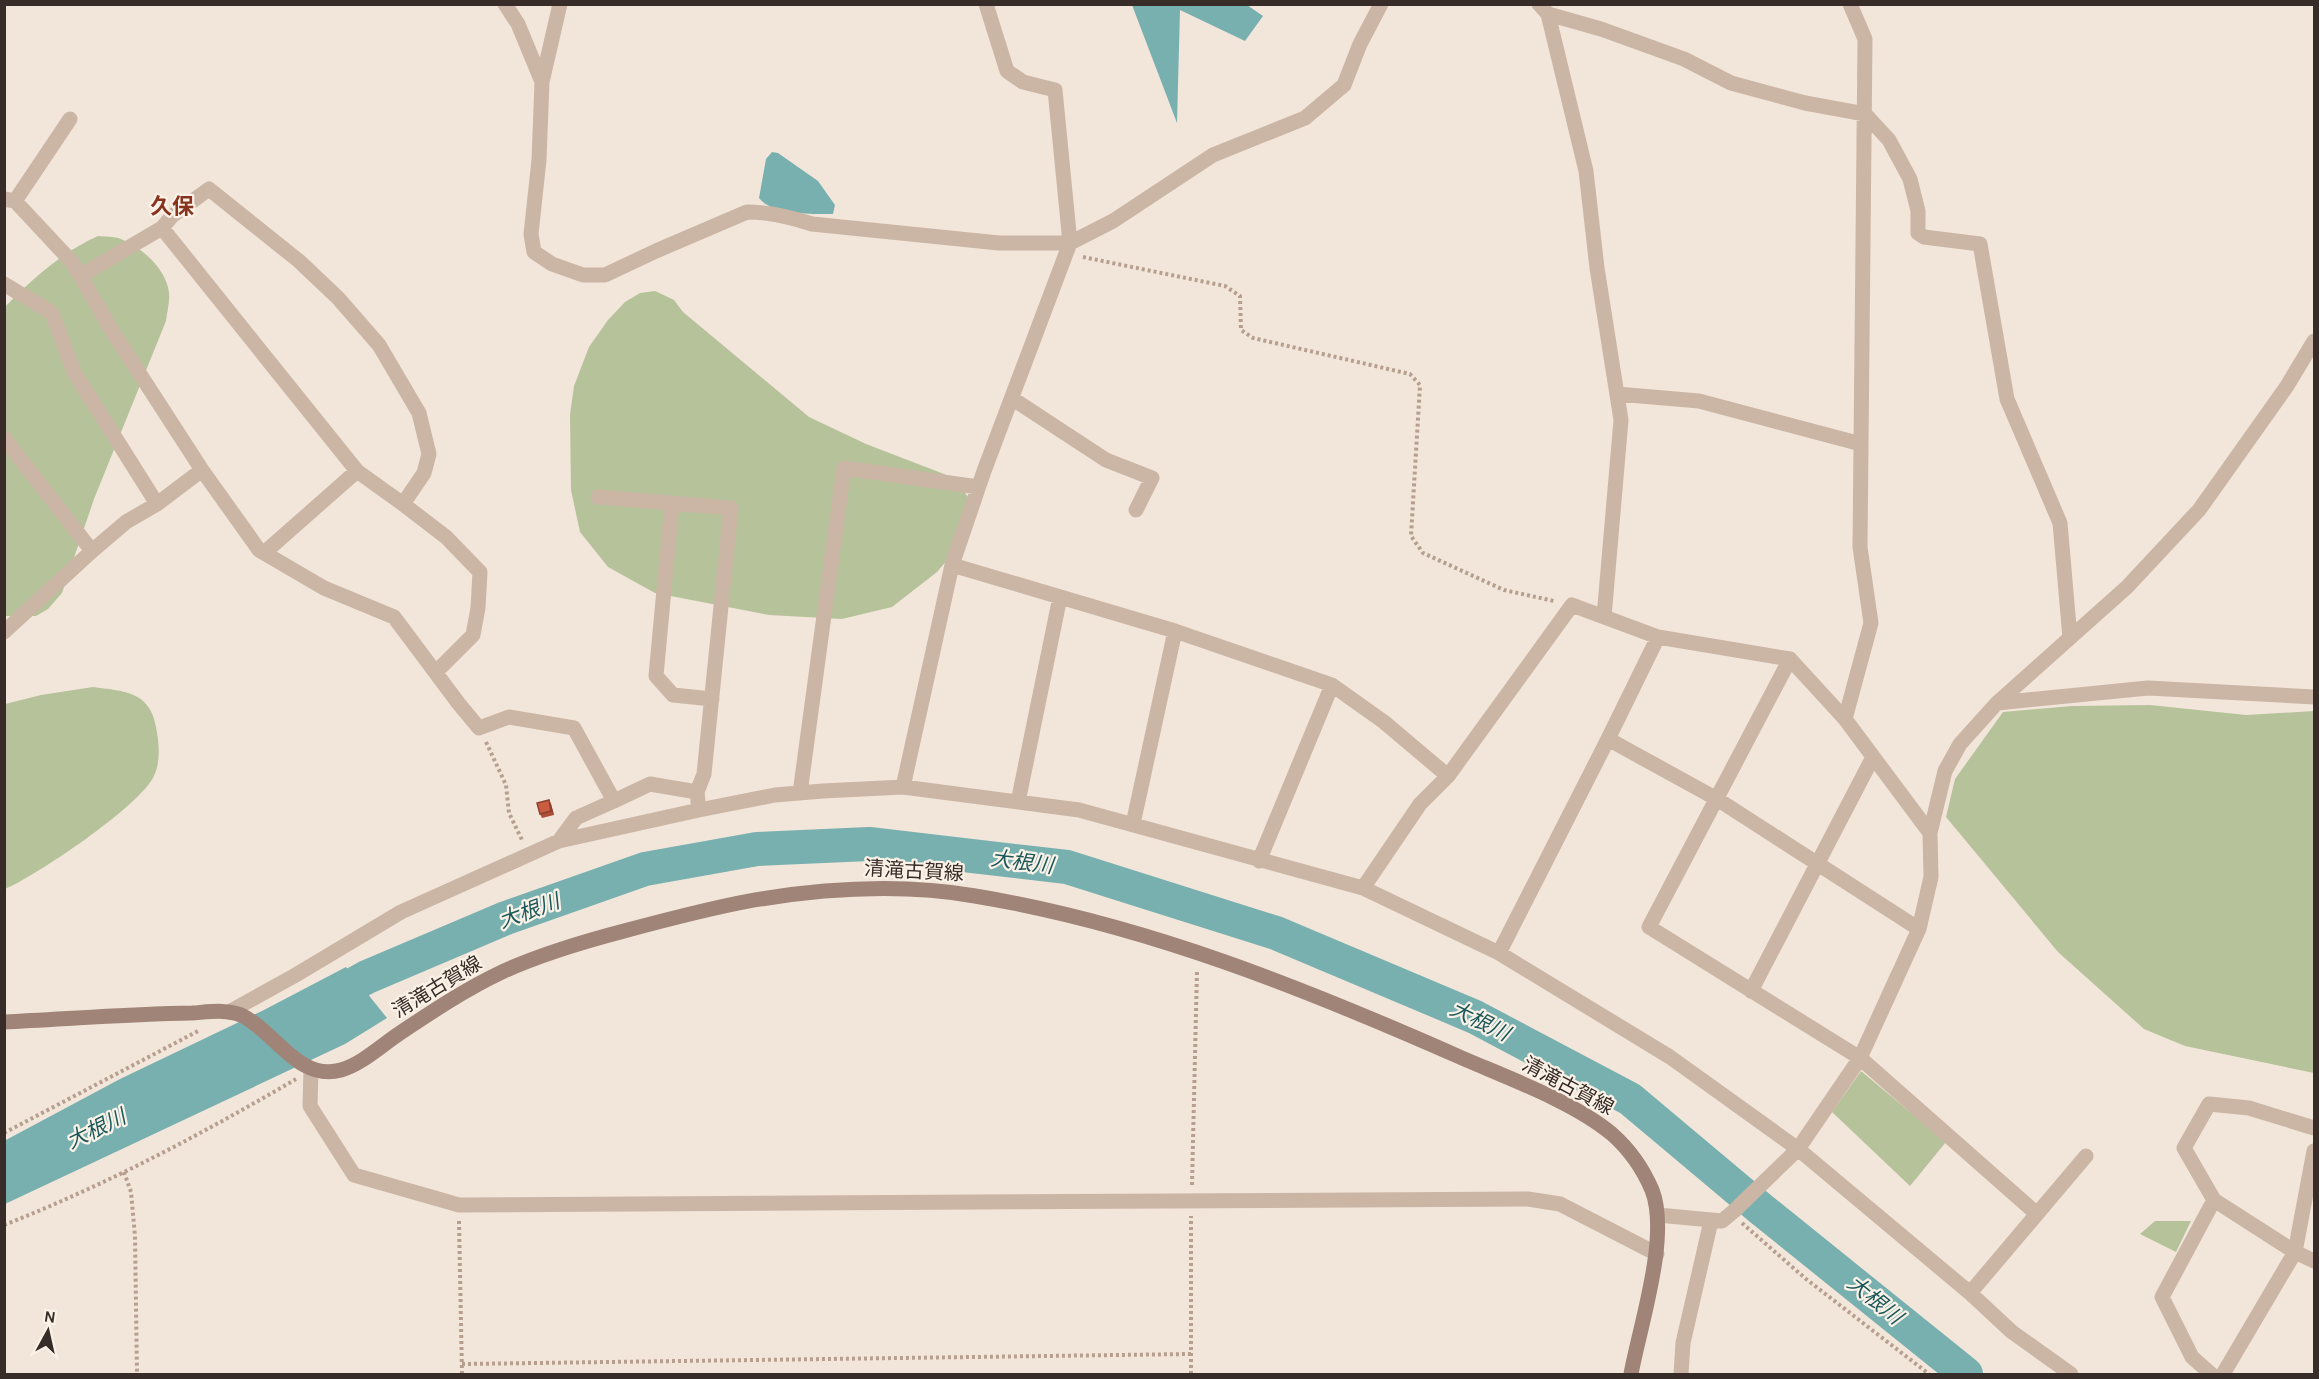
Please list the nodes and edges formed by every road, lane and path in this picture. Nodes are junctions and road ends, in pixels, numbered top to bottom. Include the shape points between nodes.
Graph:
1 (505, 4) edge
2 (560, 4) edge
3 (986, 4) edge
4 (1381, 4) edge
5 (1850, 4) edge
6 (1544, 9) edge
7 (542, 82) junction
8 (1865, 114) junction
9 (69, 118) dead end
10 (8, 200) edge
11 (162, 228) junction
12 (1070, 243) junction
13 (80, 276) junction
14 (4, 284) edge
15 (2314, 340) edge
16 (1617, 394) junction
17 (1012, 399) junction
18 (4, 438) edge
19 (1861, 444) junction
20 (202, 470) junction
21 (357, 471) junction
22 (978, 487) junction
23 (598, 497) dead end
24 (672, 503) junction
25 (157, 504) junction
26 (403, 504) junction
27 (1136, 510) dead end
28 (92, 551) junction
29 (264, 553) junction
30 (952, 565) junction
31 (1060, 597) junction
32 (1572, 605) junction
33 (1604, 617) junction
34 (5, 630) edge
35 (1175, 631) junction
36 (1658, 637) junction
37 (2070, 639) junction
38 (1790, 659) junction
39 (436, 672) junction
40 (1332, 685) junction
41 (2314, 697) edge
42 (712, 699) junction
43 (1997, 703) junction
44 (1845, 719) junction
45 (479, 728) junction
46 (1608, 739) junction
47 (1873, 757) junction
48 (1448, 776) junction
49 (903, 787) junction
50 (697, 792) junction
51 (800, 793) junction
52 (1717, 799) junction
53 (614, 801) junction
54 (1018, 802) junction
55 (699, 810) junction
56 (1134, 824) junction
57 (1930, 833) junction
58 (559, 841) junction
59 (529, 855) junction
60 (1259, 861) junction
61 (1818, 864) junction
62 (1363, 888) junction
63 (1920, 929) junction
64 (1197, 951) junction
65 (1499, 953) junction
66 (1751, 991) junction
67 (236, 1014) junction
68 (4, 1022) edge
69 (1860, 1058) junction
70 (306, 1066) junction
71 (2314, 1128) edge
72 (4, 1133) edge
73 (2314, 1151) edge
74 (1795, 1152) junction
75 (2086, 1156) dead end
76 (124, 1172) junction
77 (1191, 1200) junction
78 (2214, 1200) junction
79 (459, 1205) junction
80 (1731, 1214) junction
81 (2037, 1214) junction
82 (1658, 1215) junction
83 (1710, 1221) junction
84 (4, 1225) edge
85 (2295, 1252) junction
86 (1657, 1254) junction
87 (2314, 1261) edge
88 (1970, 1293) junction
89 (1191, 1354) junction
90 (462, 1364) junction
91 (137, 1374) edge
92 (462, 1374) edge
93 (1191, 1374) edge
94 (1631, 1374) edge
95 (1681, 1374) edge
96 (1929, 1374) edge
97 (2071, 1374) edge
98 (2211, 1374) edge
99 (2223, 1374) edge

1 - 7 street via 518,24
2 - 7 street
3 - 12 street via 1007,71 1023,82 1055,90
4 - 12 street via 1344,85 1305,118 1213,155 1113,221
5 - 8 street via 1865,39
6 - 8 street via 1684,59 1731,82 1805,103
6 - 16 street via 1586,171
7 - 12 street via 531,234 534,252 552,264 583,275 605,275 747,212 782,215 812,224 999,243
8 - 19 street
8 - 37 street via 1889,140 1910,179 1918,211 1918,233 1980,244 2007,399 2060,523
9 - 10 street via 53,146
10 - 13 street via 72,262
11 - 13 street
11 - 21 street
11 - 26 street via 209,189 299,261 338,298 379,345 419,413 429,454 424,473
12 - 17 street
12 - 32 path via 1083,257 1225,286 1240,296 1241,330 1253,338 1410,374 1420,385 1411,536 1423,553 1504,590
13 - 20 street
14 - 25 street via 52,313 74,372
15 - 37 street via 2287,386 2199,510 2127,587
16 - 19 street via 1699,401
16 - 33 street via 1622,420
17 - 22 street
17 - 27 street via 1106,460 1152,478
18 - 28 street
19 - 44 street via 1860,548 1871,623
20 - 25 street
20 - 29 street
21 - 26 street
21 - 29 street
22 - 30 street
22 - 51 street via 844,468
23 - 24 street
24 - 42 street via 656,676 673,695
24 - 42 street via 731,508
25 - 28 street via 126,522
26 - 39 street via 446,537 480,572 473,635
28 - 34 street
29 - 39 street via 324,588 394,617
30 - 31 street
30 - 49 street
31 - 35 street
31 - 54 street
32 - 33 street
32 - 48 street
33 - 36 street
35 - 40 street
35 - 56 street
36 - 38 street
36 - 46 street
37 - 43 street
38 - 44 street
38 - 52 street
39 - 45 street
40 - 48 street
40 - 60 street
41 - 43 street via 2148,688
42 - 50 street via 704,774
43 - 57 street via 1960,744 1945,771
44 - 47 street
45 - 53 street via 508,717 574,728
45 - 59 path via 506,785 508,813
46 - 52 street
46 - 65 street
47 - 57 street
47 - 61 street
48 - 62 street via 1420,804
49 - 51 street
49 - 54 street
50 - 53 street via 650,784
50 - 55 street
51 - 55 street
52 - 61 street
52 - 66 street via 1648,927
53 - 58 street via 576,818
54 - 56 street via 1079,810
55 - 58 street
56 - 60 street
57 - 63 street via 1931,877
58 - 59 street
59 - 67 street via 401,912
60 - 62 street
61 - 63 street
61 - 66 street
62 - 65 street
63 - 69 street
64 - 70 main road, 清滝古賀線 via 976,896 868,887 818,891 694,912 568,946 503,972 441,1005 339,1071
64 - 77 path
64 - 82 main road, 清滝古賀線 via 1423,1040 1587,1117 1628,1150 1653,1193
65 - 74 street via 1670,1057
66 - 69 street
67 - 68 main road via 167,1013
67 - 70 main road
67 - 72 path
69 - 74 street
69 - 81 street
70 - 76 path via 230,1118
70 - 79 street via 310,1107 354,1175
71 - 78 street via 2249,1107 2209,1104 2184,1148
73 - 85 street
74 - 80 street
74 - 88 street
75 - 81 street
76 - 84 path via 71,1199
76 - 91 path via 131,1192 135,1236
77 - 79 street
77 - 86 street via 1528,1199 1560,1204
77 - 89 path
78 - 85 street
78 - 98 street via 2162,1297 2192,1357
79 - 90 path
80 - 83 street via 1722,1221
80 - 96 path via 1806,1279
81 - 88 street
82 - 83 street
82 - 86 main road, 清滝古賀線
83 - 95 street via 1683,1343
85 - 87 street
85 - 99 street
86 - 94 main road, 清滝古賀線
88 - 97 street via 2012,1332
89 - 90 path
89 - 93 path
90 - 92 path

